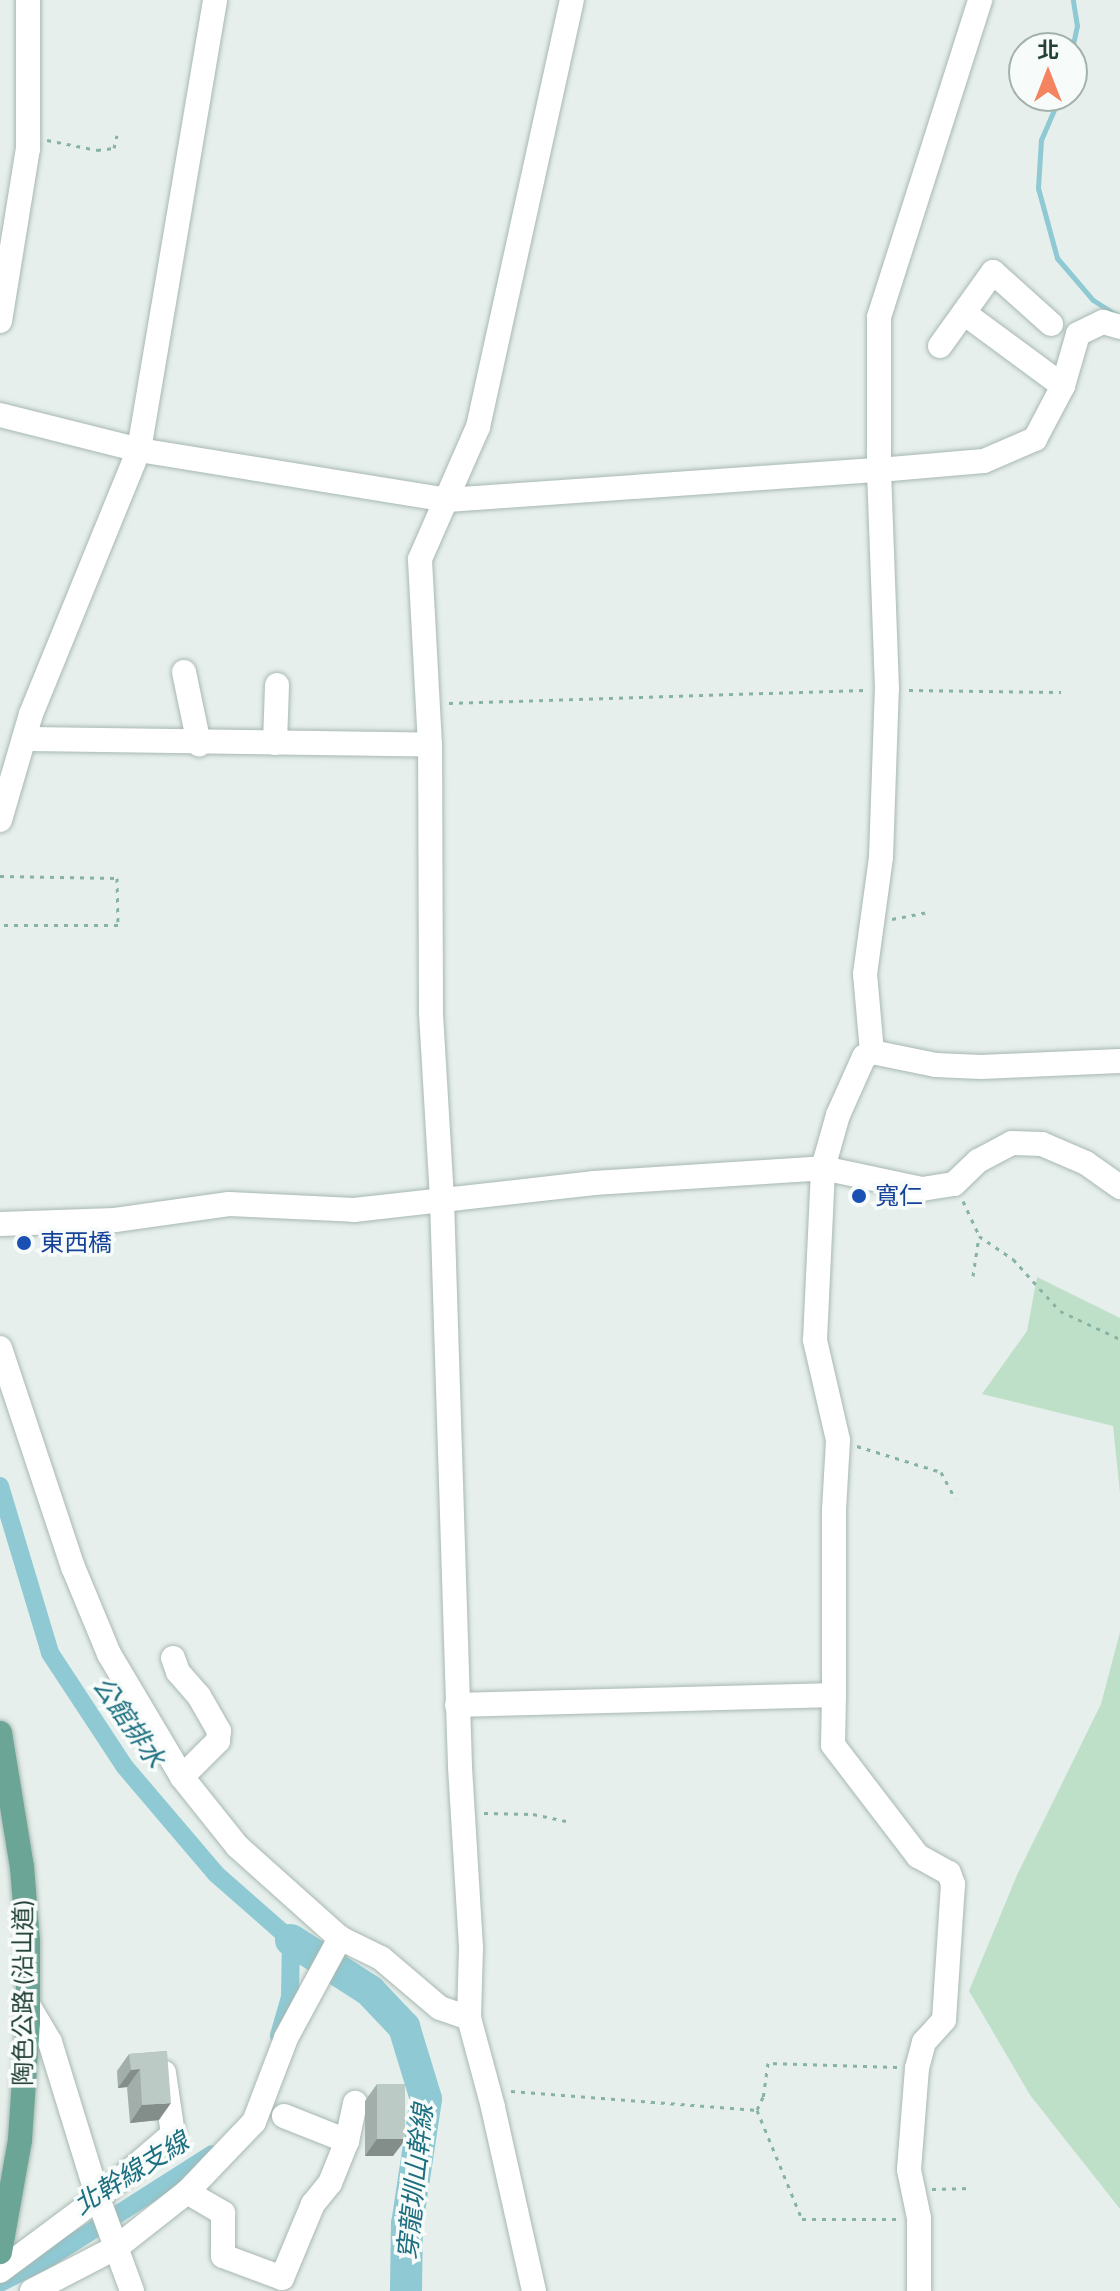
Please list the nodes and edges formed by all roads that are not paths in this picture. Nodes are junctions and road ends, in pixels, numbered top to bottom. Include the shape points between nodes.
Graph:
1 (28, 0) edge
2 (215, 0) edge
3 (572, 0) edge
4 (980, 0) edge
5 (964, 313) junction
6 (0, 321) edge
7 (1051, 324) dead end
8 (1120, 327) edge
9 (940, 346) dead end
10 (1063, 386) junction
11 (0, 415) edge
12 (139, 450) junction
13 (879, 470) junction
14 (447, 500) junction
15 (184, 672) dead end
16 (277, 685) dead end
17 (24, 739) junction
18 (275, 743) junction
19 (199, 744) junction
20 (430, 745) junction
21 (0, 820) edge
22 (872, 1052) junction
23 (1120, 1061) edge
24 (823, 1168) junction
25 (1120, 1187) edge
26 (442, 1199) junction
27 (0, 1224) edge
28 (0, 1348) edge
29 (173, 1658) dead end
30 (834, 1695) junction
31 (457, 1705) junction
32 (0, 1733) edge
33 (182, 1777) junction
34 (340, 1938) junction
35 (28, 2005) junction
36 (469, 2018) junction
37 (163, 2069) edge
38 (355, 2103) dead end
39 (284, 2116) dead end
40 (347, 2141) junction
41 (187, 2192) junction
42 (98, 2198) junction
43 (117, 2247) junction
44 (0, 2252) edge
45 (0, 2271) edge
46 (32, 2291) edge
47 (132, 2291) edge
48 (534, 2291) edge
49 (919, 2291) edge

1 - 6 street via 28,136
2 - 12 street
3 - 14 street via 478,427
4 - 13 street via 879,317
5 - 7 street via 993,272
5 - 9 street
5 - 10 street
8 - 10 street via 1103,322 1078,334
10 - 13 street via 1035,439 984,461
11 - 12 street
12 - 14 street
12 - 17 street
13 - 14 street
13 - 22 street via 887,689 881,857 865,974
14 - 20 street via 420,559
15 - 19 street
16 - 18 street
17 - 19 street
17 - 21 street
18 - 19 street
18 - 20 street
20 - 26 street via 431,1012
22 - 23 street via 936,1065 981,1067
22 - 24 street via 864,1057 838,1115
24 - 25 street via 922,1189 954,1184 978,1161 1012,1143 1042,1144 1086,1163
24 - 26 street
24 - 30 street via 815,1340 838,1440
26 - 27 street via 354,1210 229,1204 115,1220
26 - 31 street
28 - 33 street via 73,1567 109,1654
29 - 33 street via 219,1731 218,1741
30 - 31 street
30 - 49 street via 833,1745 918,1856 949,1873 953,1884 944,2020 924,2042 917,2068 909,2170 919,2218
31 - 36 street via 471,1947
32 - 35 main road, 陶色公路 (沿山道) via 22,1867
33 - 34 street via 237,1846
34 - 36 street via 381,1958 440,2008
34 - 41 street via 286,2038 254,2122
35 - 42 street via 50,2042
35 - 44 main road, 陶色公路 (沿山道) via 20,2140
36 - 48 street
37 - 42 street via 173,2134
38 - 40 street
39 - 40 street
40 - 41 street via 282,2278 223,2256 223,2213
41 - 43 street
42 - 43 street
42 - 45 street
43 - 46 street
43 - 47 street

